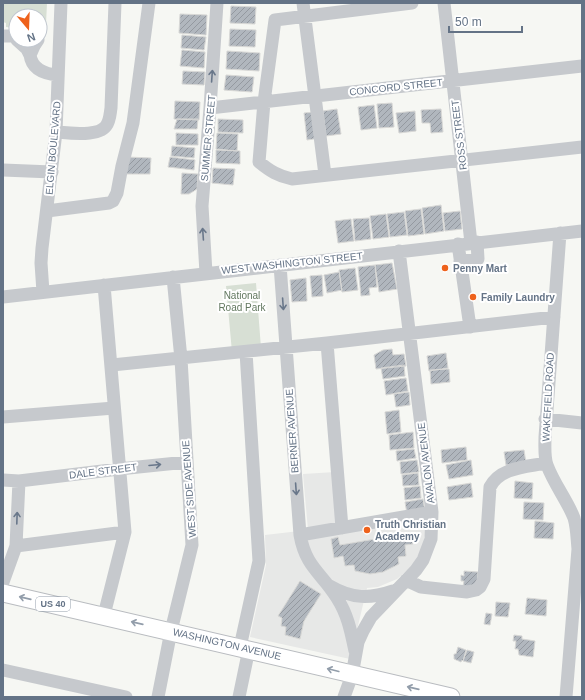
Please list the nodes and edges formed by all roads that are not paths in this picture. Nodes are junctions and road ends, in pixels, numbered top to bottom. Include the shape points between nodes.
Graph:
1 (61, 3) edge
2 (115, 3) edge
3 (149, 3) edge
4 (217, 3) edge
5 (412, 3) edge
6 (444, 3) edge
7 (304, 9) edge
8 (48, 38) edge
9 (60, 38) junction
10 (26, 48) edge
11 (35, 48) edge
12 (30, 55) junction
13 (582, 66) edge
14 (58, 75) junction
15 (453, 81) junction
16 (315, 96) junction
17 (264, 102) junction
18 (210, 108) junction
19 (56, 132) junction
20 (582, 146) edge
21 (462, 160) junction
22 (3, 170) edge
23 (52, 172) junction
24 (325, 175) junction
25 (47, 211) junction
26 (582, 231) edge
27 (560, 233) junction
28 (474, 242) junction
29 (458, 244) junction
30 (399, 251) junction
31 (460, 261) junction
32 (280, 265) junction
33 (206, 273) junction
34 (173, 277) junction
35 (104, 285) junction
36 (43, 292) junction
37 (3, 297) edge
38 (554, 317) junction
39 (470, 327) junction
40 (410, 333) junction
41 (327, 343) junction
42 (286, 347) junction
43 (246, 352) junction
44 (181, 359) junction
45 (112, 365) junction
46 (114, 408) junction
47 (3, 417) edge
48 (545, 419) junction
49 (582, 423) edge
50 (187, 462) junction
51 (546, 463) junction
52 (119, 469) junction
53 (3, 480) edge
54 (19, 481) junction
55 (432, 512) junction
56 (342, 528) junction
57 (125, 532) junction
58 (300, 535) junction
59 (16, 546) junction
60 (406, 580) junction
61 (3, 582) edge
62 (330, 586) junction
63 (397, 590) junction
64 (3, 592) edge
65 (363, 597) junction
66 (342, 608) junction
67 (104, 615) junction
68 (171, 631) junction
69 (244, 648) junction
70 (356, 654) junction
71 (3, 670) edge
72 (352, 675) junction
73 (431, 695) edge
74 (126, 697) edge
75 (158, 697) edge
76 (239, 697) edge
77 (344, 697) edge
78 (451, 697) edge
79 (566, 697) edge

1 - 9 street, ELGIN BOULEVARD
2 - 19 street via 110,119 106,127 90,133
3 - 25 street via 133,123 114,201
18 -> 4 street, SUMMER STREET
5 - 7 street
6 - 15 street, ROSS STREET
7 - 16 street
7 - 17 street via 274,20
8 - 9 street
9 - 14 street, ELGIN BOULEVARD
10 - 12 street
11 - 12 street
12 - 14 street via 33,66 48,74
13 - 15 street, CONCORD STREET
14 - 19 street, ELGIN BOULEVARD
15 - 16 street, CONCORD STREET
15 - 21 street, ROSS STREET
16 - 17 street, CONCORD STREET
16 - 24 street
17 - 18 street, CONCORD STREET
17 - 24 street via 259,162 270,172 292,180
33 -> 18 street, SUMMER STREET via 202,206
19 - 23 street, ELGIN BOULEVARD
20 - 21 street
21 - 24 street
21 - 28 street, ROSS STREET
22 - 23 street
23 - 25 street, ELGIN BOULEVARD
25 - 36 street, ELGIN BOULEVARD via 41,263
26 - 27 street, WEST WASHINGTON STREET
27 - 28 street, WEST WASHINGTON STREET
27 - 38 street, WAKEFIELD ROAD
28 - 29 street, WEST WASHINGTON STREET
28 - 31 street, ROSS STREET via 478,259
29 - 30 street, WEST WASHINGTON STREET
29 - 31 street
30 - 32 street, WEST WASHINGTON STREET
30 - 40 street, AVALON AVENUE
31 - 39 street
32 - 33 street, WEST WASHINGTON STREET
32 -> 42 street, BERNER AVENUE
33 - 34 street, WEST WASHINGTON STREET
34 - 35 street, WEST WASHINGTON STREET
34 - 44 street, WEST SIDE AVENUE
35 - 36 street, WEST WASHINGTON STREET
35 - 45 street
36 - 37 street, WEST WASHINGTON STREET
38 - 39 street
38 - 48 street, WAKEFIELD ROAD
39 - 40 street
40 - 41 street
40 - 55 street, AVALON AVENUE
41 - 42 street
41 - 56 street
42 - 43 street
42 -> 58 street, BERNER AVENUE
43 - 44 street
43 - 69 street via 259,561
44 - 45 street
44 - 50 street, WEST SIDE AVENUE
45 - 46 street
46 - 47 street
46 - 52 street
48 - 49 street
48 - 51 street, WAKEFIELD ROAD
52 -> 50 street, DALE STREET
50 - 68 street, WEST SIDE AVENUE via 192,545
51 - 60 street via 505,472 494,480 490,487 484,579 480,587 467,592 421,587
51 - 79 street, WAKEFIELD ROAD via 568,505 577,532 578,549
52 - 54 street, DALE STREET
52 - 57 street
53 - 54 street, DALE STREET
59 -> 54 street
55 - 56 street
55 - 60 street, AVALON AVENUE via 428,549 420,565
56 - 58 street
57 - 59 street
57 - 67 street
58 - 62 street, BERNER AVENUE via 307,558
59 - 61 street
60 - 63 street, AVALON AVENUE
62 - 65 street, BERNER AVENUE via 341,593
62 - 66 street, BERNER AVENUE
63 - 65 street, BERNER AVENUE
63 - 70 street, AVALON AVENUE via 371,617 358,642
67 -> 64 main road, WASHINGTON AVENUE / US 40
65 - 66 street
66 - 70 street, BERNER AVENUE
68 -> 67 main road, WASHINGTON AVENUE / US 40
68 - 69 main road, WASHINGTON AVENUE / US 40
68 - 75 street, WEST SIDE AVENUE
72 -> 69 main road, WASHINGTON AVENUE / US 40
69 - 76 street
70 - 72 street, AVALON AVENUE
71 - 74 street
73 -> 72 main road, WASHINGTON AVENUE / US 40
72 - 77 street, AVALON AVENUE
73 - 78 main road, WASHINGTON AVENUE / US 40

